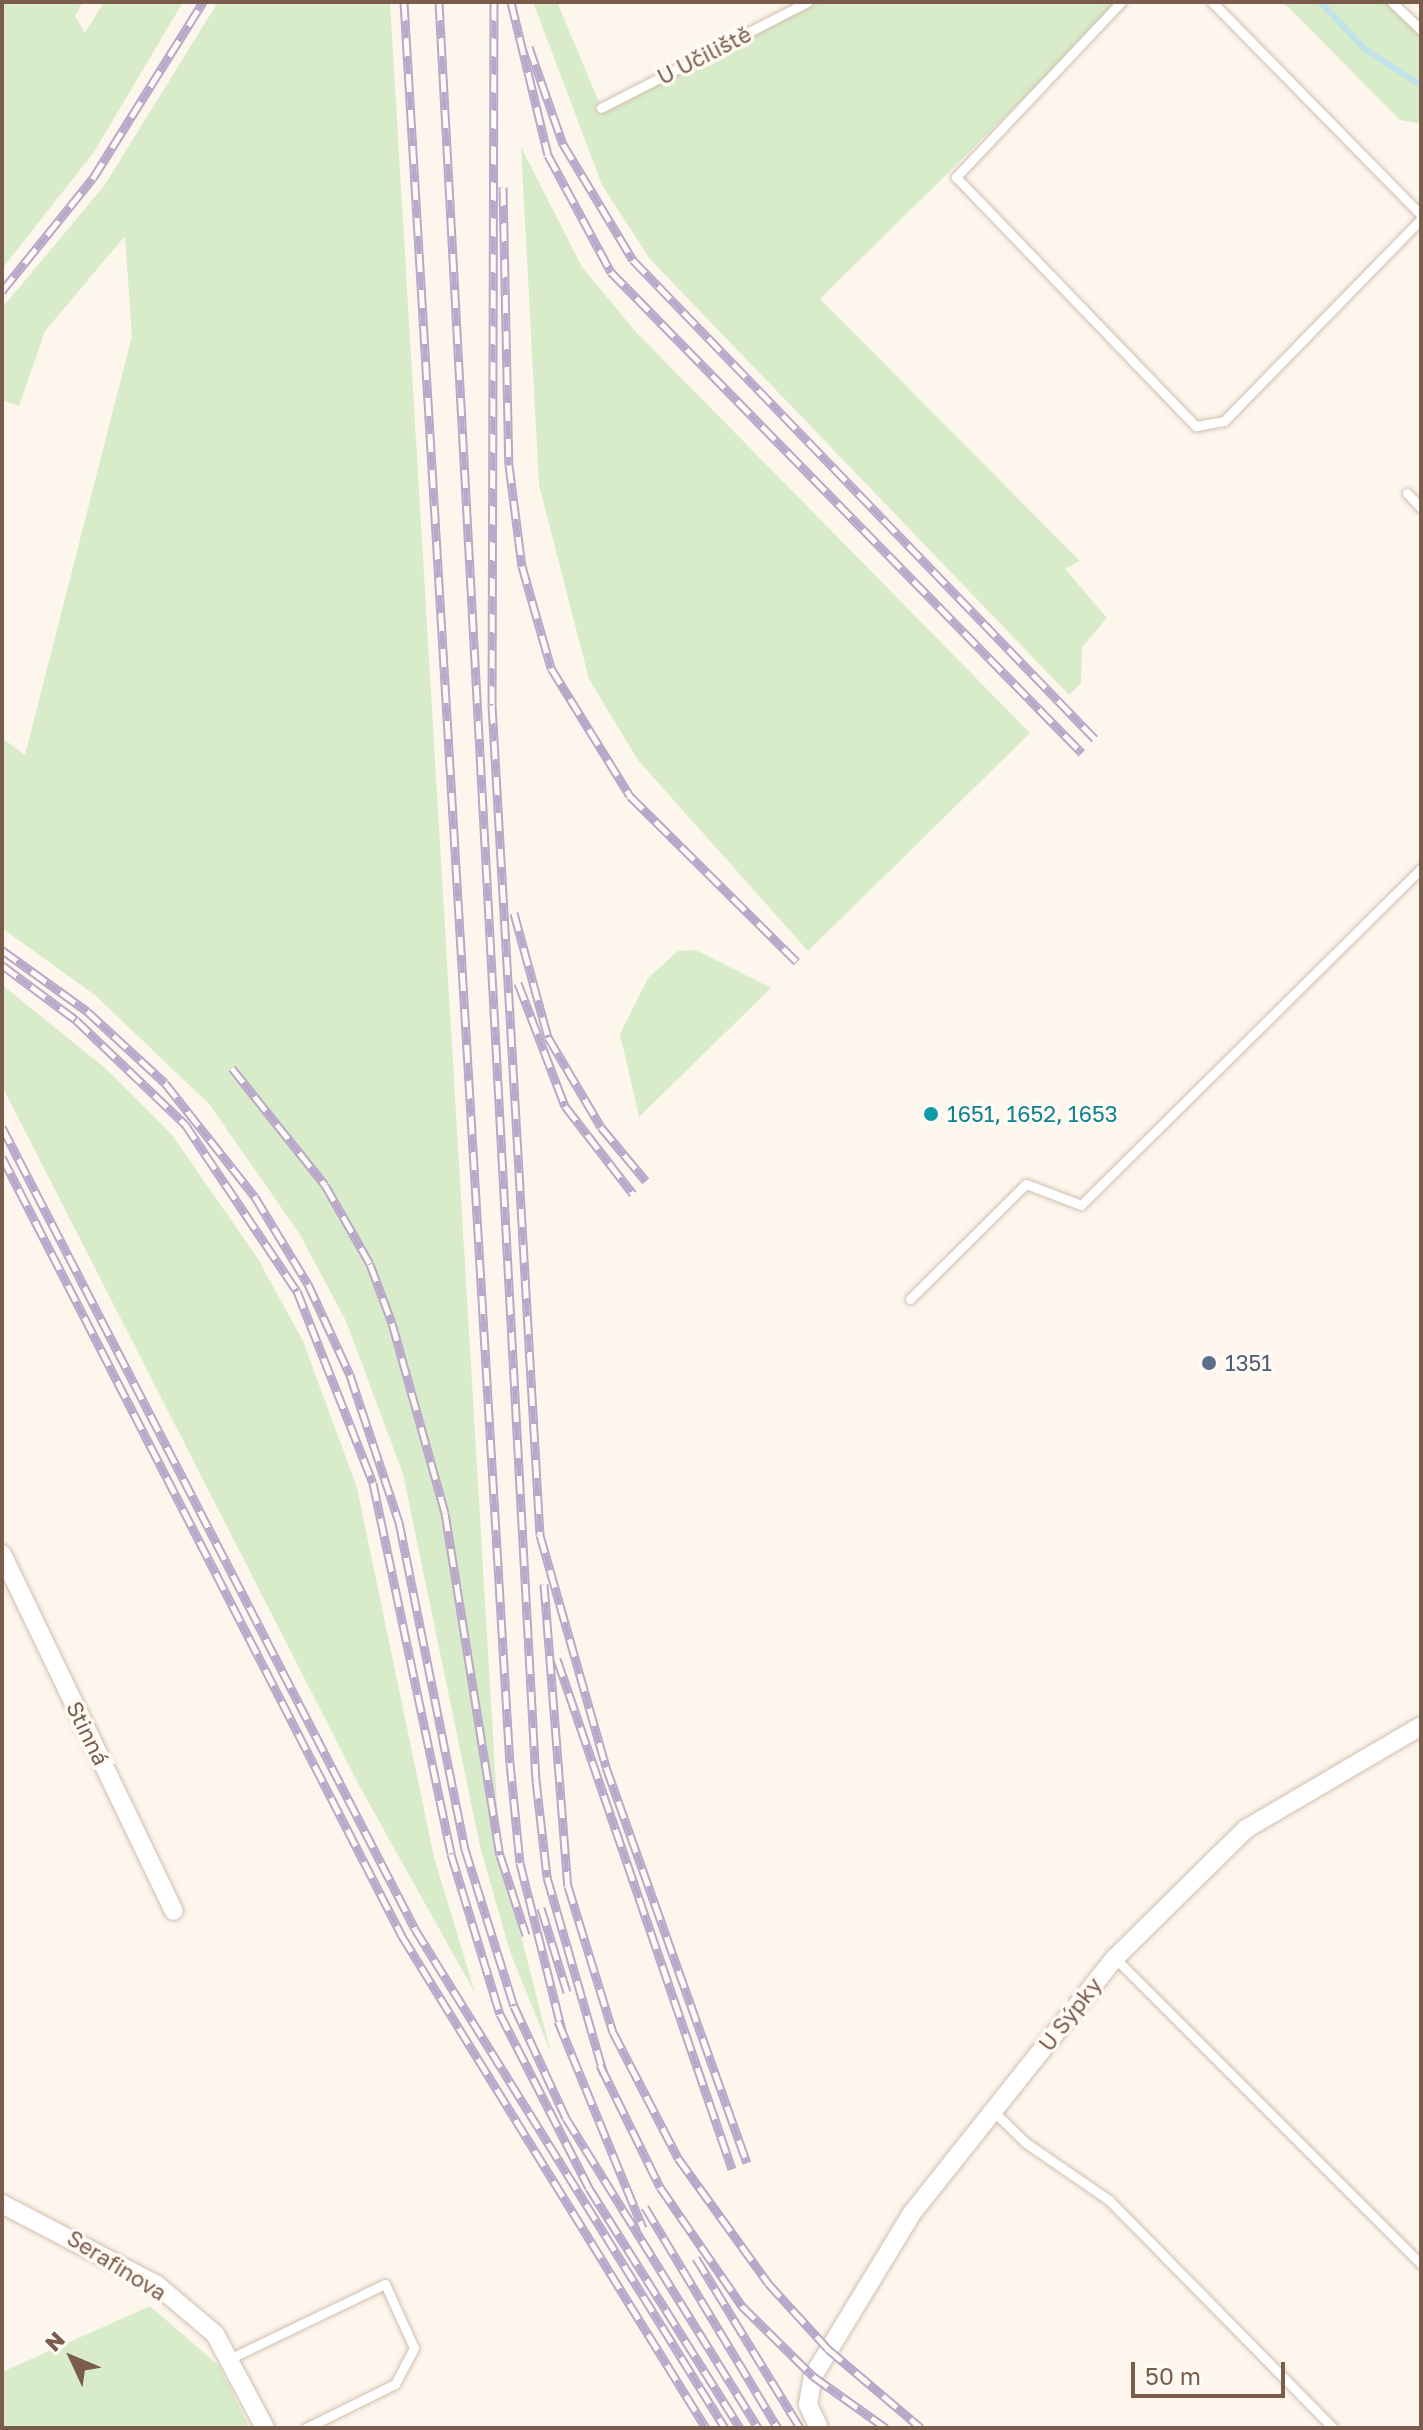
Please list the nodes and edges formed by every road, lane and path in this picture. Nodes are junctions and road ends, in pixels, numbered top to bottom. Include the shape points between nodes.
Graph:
1 (807, 2) edge
2 (1121, 2) edge
3 (1212, 2) edge
4 (1392, 2) edge
5 (1421, 30) edge
6 (601, 108) dead end
7 (1421, 217) edge
8 (1407, 493) dead end
9 (1421, 508) edge
10 (1421, 868) edge
11 (910, 1299) dead end
12 (2, 1554) edge
13 (1421, 1726) edge
14 (174, 1911) dead end
15 (1115, 1958) junction
16 (993, 2111) junction
17 (2, 2204) edge
18 (1421, 2264) edge
19 (229, 2359) junction
20 (265, 2428) edge
21 (306, 2428) edge
22 (819, 2428) edge
23 (1333, 2428) edge

1 - 6 lane, U Učiliště
2 - 7 lane via 956,177 1196,426 1224,421
3 - 7 lane
4 - 5 lane
8 - 9 lane
10 - 11 lane via 1081,1205 1026,1184
12 - 14 street, Stinná
13 - 15 street, U Sýpky via 1246,1829
15 - 16 street, U Sýpky
15 - 18 lane
16 - 22 street, U Sýpky via 912,2213 808,2389
16 - 23 lane via 1109,2200
17 - 19 street, Serafinova via 157,2285 215,2334
19 - 20 street, Serafinova
19 - 21 lane via 385,2284 414,2348 395,2384

